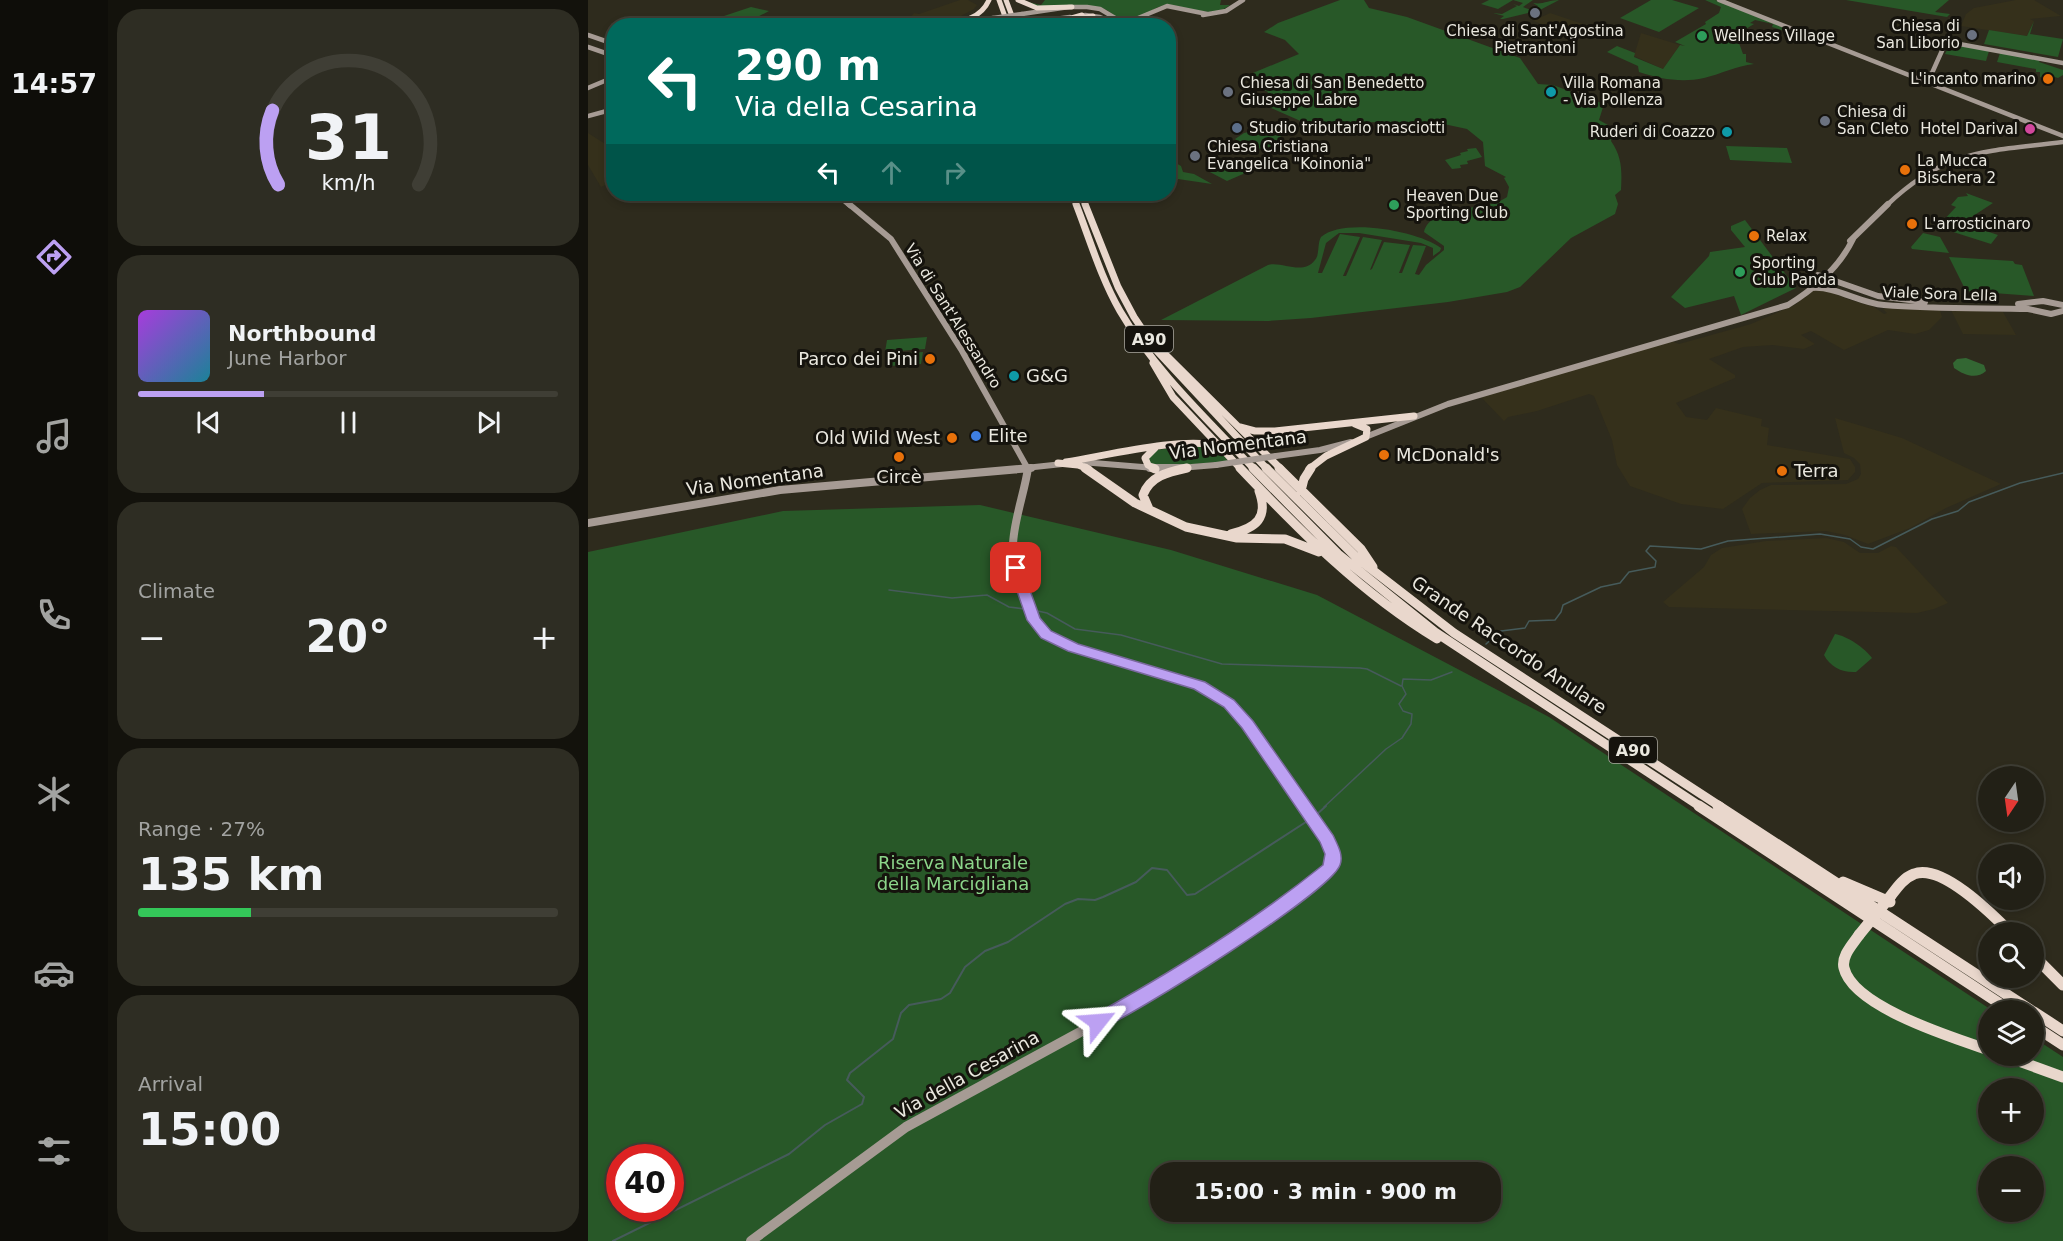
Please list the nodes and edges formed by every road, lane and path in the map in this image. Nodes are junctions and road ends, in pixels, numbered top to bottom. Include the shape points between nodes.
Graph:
1 (989, 0) edge
2 (999, 0) edge
3 (1006, 0) edge
4 (1018, 0) edge
5 (1243, 0) edge
6 (1719, 0) edge
7 (1072, 7) junction
8 (1166, 7) junction
9 (1207, 14) junction
10 (1082, 15) junction
11 (1093, 16) junction
12 (967, 18) edge
13 (993, 18) edge
14 (1009, 18) edge
15 (1011, 18) edge
16 (1060, 18) edge
17 (1072, 18) edge
18 (1080, 18) edge
19 (1100, 18) edge
20 (1114, 18) edge
21 (1145, 18) edge
22 (1146, 18) edge
23 (588, 34) edge
24 (606, 41) edge
25 (588, 47) edge
26 (606, 53) edge
27 (2062, 63) edge
28 (1921, 80) junction
29 (606, 83) edge
30 (588, 90) edge
31 (606, 111) edge
32 (588, 116) edge
33 (2063, 136) edge
34 (2063, 144) edge
35 (845, 201) edge
36 (1075, 201) edge
37 (1084, 201) edge
38 (1853, 239) junction
39 (1833, 265) junction
40 (1819, 276) junction
41 (1810, 288) junction
42 (1856, 289) junction
43 (2034, 303) junction
44 (2059, 305) edge
45 (1767, 310) junction
46 (2037, 310) junction
47 (2061, 312) edge
48 (1150, 341) junction
49 (1151, 358) junction
50 (1414, 416) junction
51 (1348, 423) junction
52 (1337, 424) junction
53 (1200, 425) junction
54 (1238, 426) junction
55 (1275, 431) junction
56 (1366, 436) junction
57 (1184, 443) junction
58 (1347, 443) junction
59 (1161, 447) junction
60 (1220, 447) junction
61 (1259, 447) junction
62 (1058, 463) junction
63 (1029, 468) junction
64 (1187, 468) junction
65 (1155, 469) junction
66 (1257, 486) junction
67 (1301, 491) junction
68 (1156, 514) junction
69 (588, 523) edge
70 (1219, 535) junction
71 (1325, 555) junction
72 (1382, 579) junction
73 (1474, 658) junction
74 (1826, 875) junction
75 (1890, 900) junction
76 (1999, 922) edge
77 (2044, 966) edge
78 (2063, 985) edge
79 (1994, 1000) edge
80 (2015, 1000) edge
81 (2044, 1019) edge
82 (2063, 1031) edge
83 (2044, 1033) edge
84 (2063, 1045) edge
85 (1978, 1046) edge
86 (2033, 1066) edge
87 (2063, 1077) edge
88 (751, 1241) edge

1 - 12 highway via 986,9
2 - 14 highway
3 - 15 highway
4 - 7 highway via 1037,8
5 - 9 street via 1226,11
6 - 28 street
7 - 10 street via 1084,9
7 - 13 street, bridge
7 - 20 street via 1098,8
8 - 9 street
8 - 9 street via 1197,17
8 - 21 street
8 - 22 street
10 - 11 street
10 - 16 street, bridge
10 - 17 highway
11 - 18 highway
11 - 19 street
23 - 24 street
25 - 26 street
27 - 28 street via 1948,44 1932,73
28 - 33 street
29 - 30 street
31 - 32 street
34 - 38 street, Via Nomentana via 1985,153 1942,164 1906,189
35 - 63 street, Via di Sant'Alessandro via 891,239 962,351
36 - 49 highway, Grande Raccordo Anulare / A90 via 1113,297
37 - 48 highway, Grande Raccordo Anulare / A90 via 1118,287
38 - 39 street, Via Nomentana
38 - 40 street, Via Nomentana
39 - 40 street, Via Nomentana
39 - 42 street, Viale Sora Lella via 1837,278
40 - 41 street, Via Nomentana
40 - 42 street, Viale Sora Lella
40 - 45 street, Via Nomentana
41 - 45 street, Via Nomentana via 1788,305
41 - 46 street, Viale Sora Lella via 1822,286 1859,300 1887,305
42 - 43 street, Viale Sora Lella via 1907,301
43 - 44 street, Viale Sora Lella via 2043,300
43 - 46 street
44 - 47 street
45 - 50 street, Via Nomentana
46 - 47 street, Viale Sora Lella
48 - 54 highway
48 - 72 highway, Grande Raccordo Anulare / A90 via 1300,504
49 - 53 highway via 1159,379
49 - 73 highway, Grande Raccordo Anulare / A90 via 1318,535 1367,580
50 - 51 highway
50 - 56 street, Via Nomentana
51 - 52 highway
51 - 56 highway via 1365,428
52 - 55 highway
52 - 58 highway via 1355,431
53 - 57 highway via 1197,435
53 - 60 highway
54 - 55 highway
54 - 61 highway
55 - 61 highway via 1262,438
56 - 58 street, Via Nomentana
56 - 67 highway via 1311,466 1304,474
57 - 59 highway
57 - 60 highway via 1204,442
58 - 64 street, Via Nomentana, bridge
59 - 62 highway
59 - 65 highway via 1151,450 1145,458
60 - 66 highway
61 - 67 highway
62 - 63 street, Via Nomentana
62 - 65 street, Via Nomentana
62 - 68 highway via 1090,470 1129,500
63 - 69 street, Via Nomentana via 780,490
63 - 88 street, Via della Cesarina via 1013,546 1016,568 1032,616 1041,630 1067,645 1188,681 1221,697 1248,724 1327,839 1333,854 1332,865 1303,891 1161,988 906,1127
64 - 65 street, Via Nomentana
64 - 68 highway via 1160,476 1146,486 1143,501
66 - 70 highway via 1264,503 1260,520 1241,532
66 - 71 highway
67 - 72 highway via 1361,549
68 - 70 highway
70 - 71 highway via 1279,538
71 - 73 highway via 1398,616
72 - 74 highway, Grande Raccordo Anulare / A90 via 1454,633
73 - 79 highway, Grande Raccordo Anulare / A90
74 - 75 highway
74 - 80 highway, Grande Raccordo Anulare / A90
75 - 76 highway via 1911,875 1931,874 1964,893
75 - 85 highway, bridge via 1845,956 1847,976 1858,989 1900,1016
77 - 78 highway
81 - 82 highway, Grande Raccordo Anulare / A90
83 - 84 highway
86 - 87 highway

